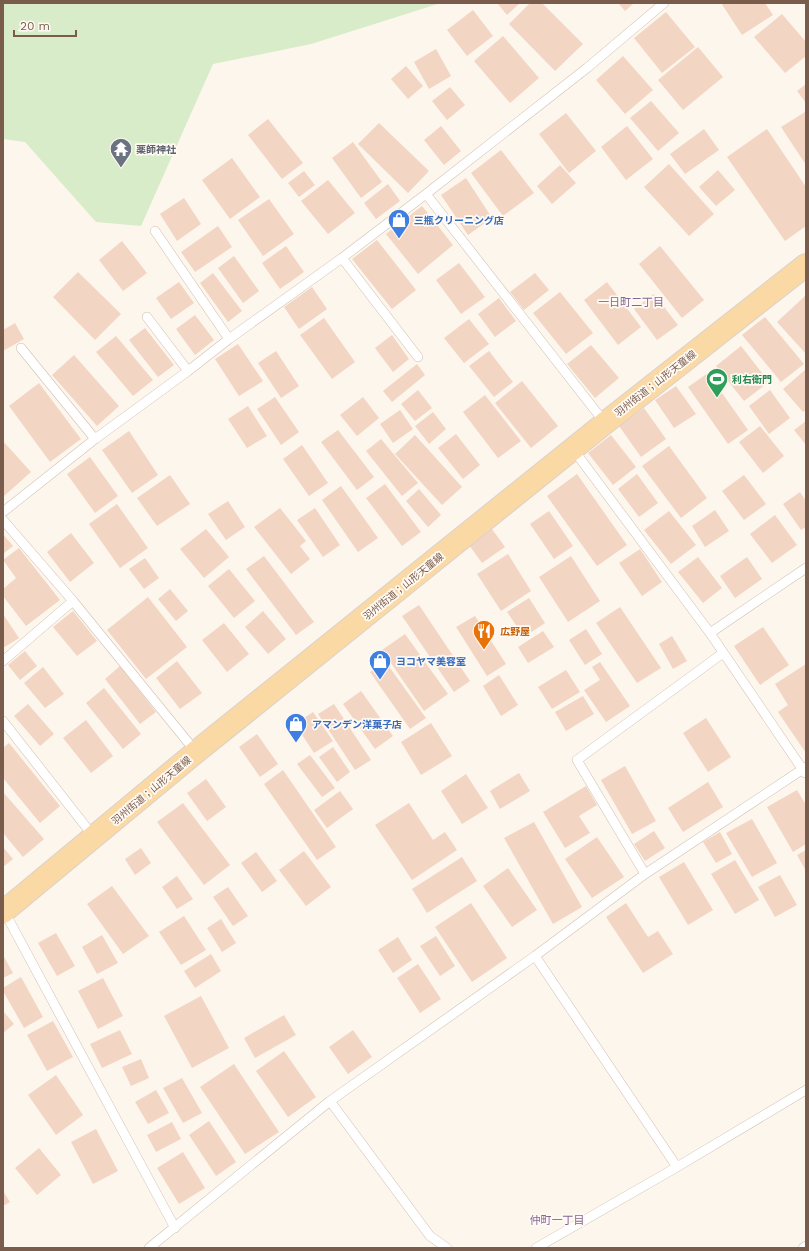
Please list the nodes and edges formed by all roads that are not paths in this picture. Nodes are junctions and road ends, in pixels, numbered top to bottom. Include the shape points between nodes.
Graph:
1 (664, 3) edge
2 (426, 194) junction
3 (155, 232) dead end
4 (342, 258) junction
5 (806, 265) edge
6 (147, 317) dead end
7 (229, 339) junction
8 (21, 348) dead end
9 (418, 357) dead end
10 (188, 371) junction
11 (605, 423) junction
12 (95, 439) junction
13 (573, 449) junction
14 (3, 512) edge
15 (4, 522) edge
16 (806, 568) edge
17 (73, 602) junction
18 (710, 633) junction
19 (723, 653) junction
20 (3, 661) edge
21 (3, 721) edge
22 (196, 752) junction
23 (805, 770) edge
24 (94, 837) junction
25 (645, 874) junction
26 (3, 911) edge
27 (535, 956) junction
28 (806, 1090) edge
29 (330, 1102) junction
30 (677, 1167) junction
31 (175, 1228) junction
32 (806, 1246) edge
33 (149, 1248) edge
34 (447, 1248) edge
35 (536, 1248) edge
36 (803, 1248) edge

1 - 2 lane via 587,68
2 - 4 lane
2 - 11 lane
3 - 7 lane
4 - 7 lane
4 - 9 lane
5 - 11 main road, 羽州街道；山形天童線
6 - 10 lane
7 - 10 lane
8 - 12 lane
10 - 12 lane
11 - 13 main road, 羽州街道；山形天童線
12 - 14 lane
13 - 18 lane
13 - 22 main road, 羽州街道；山形天童線
15 - 17 lane
16 - 18 lane
17 - 20 lane
17 - 22 lane
18 - 19 lane
19 - 23 lane
19 - 25 lane via 577,760
21 - 24 lane
22 - 24 main road, 羽州街道；山形天童線
23 - 25 lane
24 - 26 main road, 羽州街道；山形天童線
25 - 27 lane
26 - 31 lane
27 - 29 lane
27 - 30 lane
28 - 30 lane
29 - 31 lane
29 - 34 lane via 430,1236
30 - 35 lane
31 - 33 lane
32 - 36 lane

